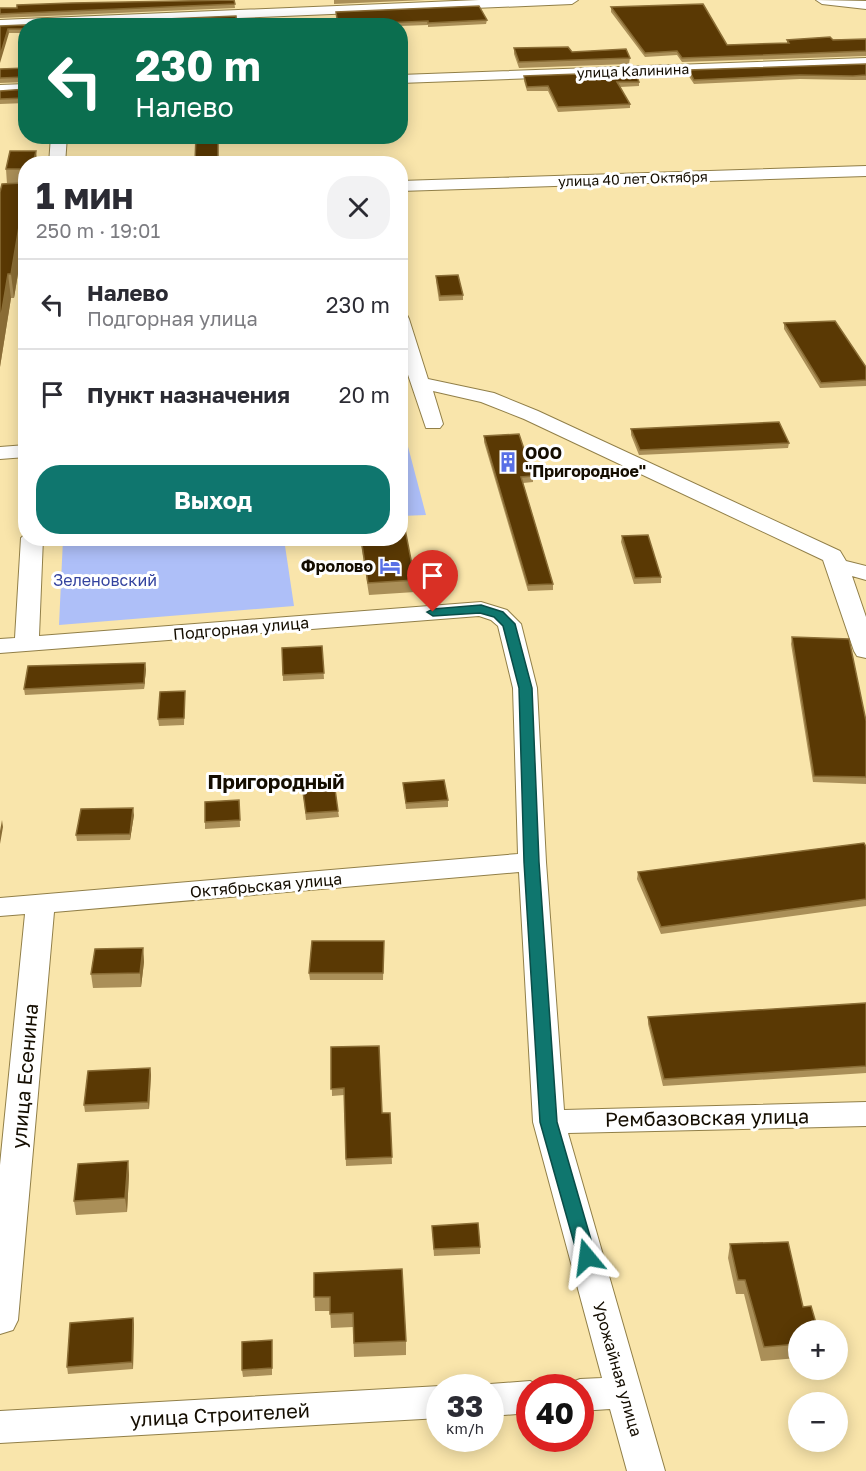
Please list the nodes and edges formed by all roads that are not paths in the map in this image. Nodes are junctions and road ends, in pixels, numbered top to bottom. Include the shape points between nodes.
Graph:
1 (572, 0) edge
2 (822, 0) edge
3 (866, 5) edge
4 (194, 18) edge
5 (0, 24) edge
6 (18, 24) edge
7 (866, 63) edge
8 (408, 79) edge
9 (0, 88) edge
10 (18, 88) edge
11 (866, 171) edge
12 (408, 186) edge
13 (408, 343) edge
14 (421, 383) junction
15 (434, 424) dead end
16 (18, 452) edge
17 (0, 453) edge
18 (32, 546) edge
19 (837, 566) junction
20 (866, 573) edge
21 (481, 609) joint
22 (27, 644) junction
23 (0, 646) edge
24 (866, 651) edge
25 (532, 862) junction
26 (40, 904) junction
27 (0, 907) edge
28 (866, 1114) edge
29 (549, 1122) junction
30 (0, 1320) edge
31 (625, 1392) junction
32 (594, 1394) edge
33 (426, 1403) edge
34 (0, 1427) edge
35 (646, 1471) edge

1 - 4 street
2 - 3 street
5 - 6 street
7 - 8 street, улица Калинина
9 - 10 street
11 - 12 street, улица 40 лет Октября
13 - 14 street
14 - 15 street
14 - 19 street via 487,397 531,415 773,526 832,556
16 - 17 street
18 - 22 street
19 - 20 street
19 - 24 street
21 - 22 street, Подгорная улица
21 - 25 street, Урожайная улица via 499,615 509,624 525,688
22 - 23 street, Подгорная улица
25 - 26 street, Октябрьская улица
25 - 29 street, Урожайная улица
26 - 27 street, Октябрьская улица
26 - 30 street, улица Есенина
28 - 29 street, Рембазовская улица
29 - 31 street, Урожайная улица
31 - 32 street
31 - 35 street, Урожайная улица
33 - 34 street, улица Строителей

